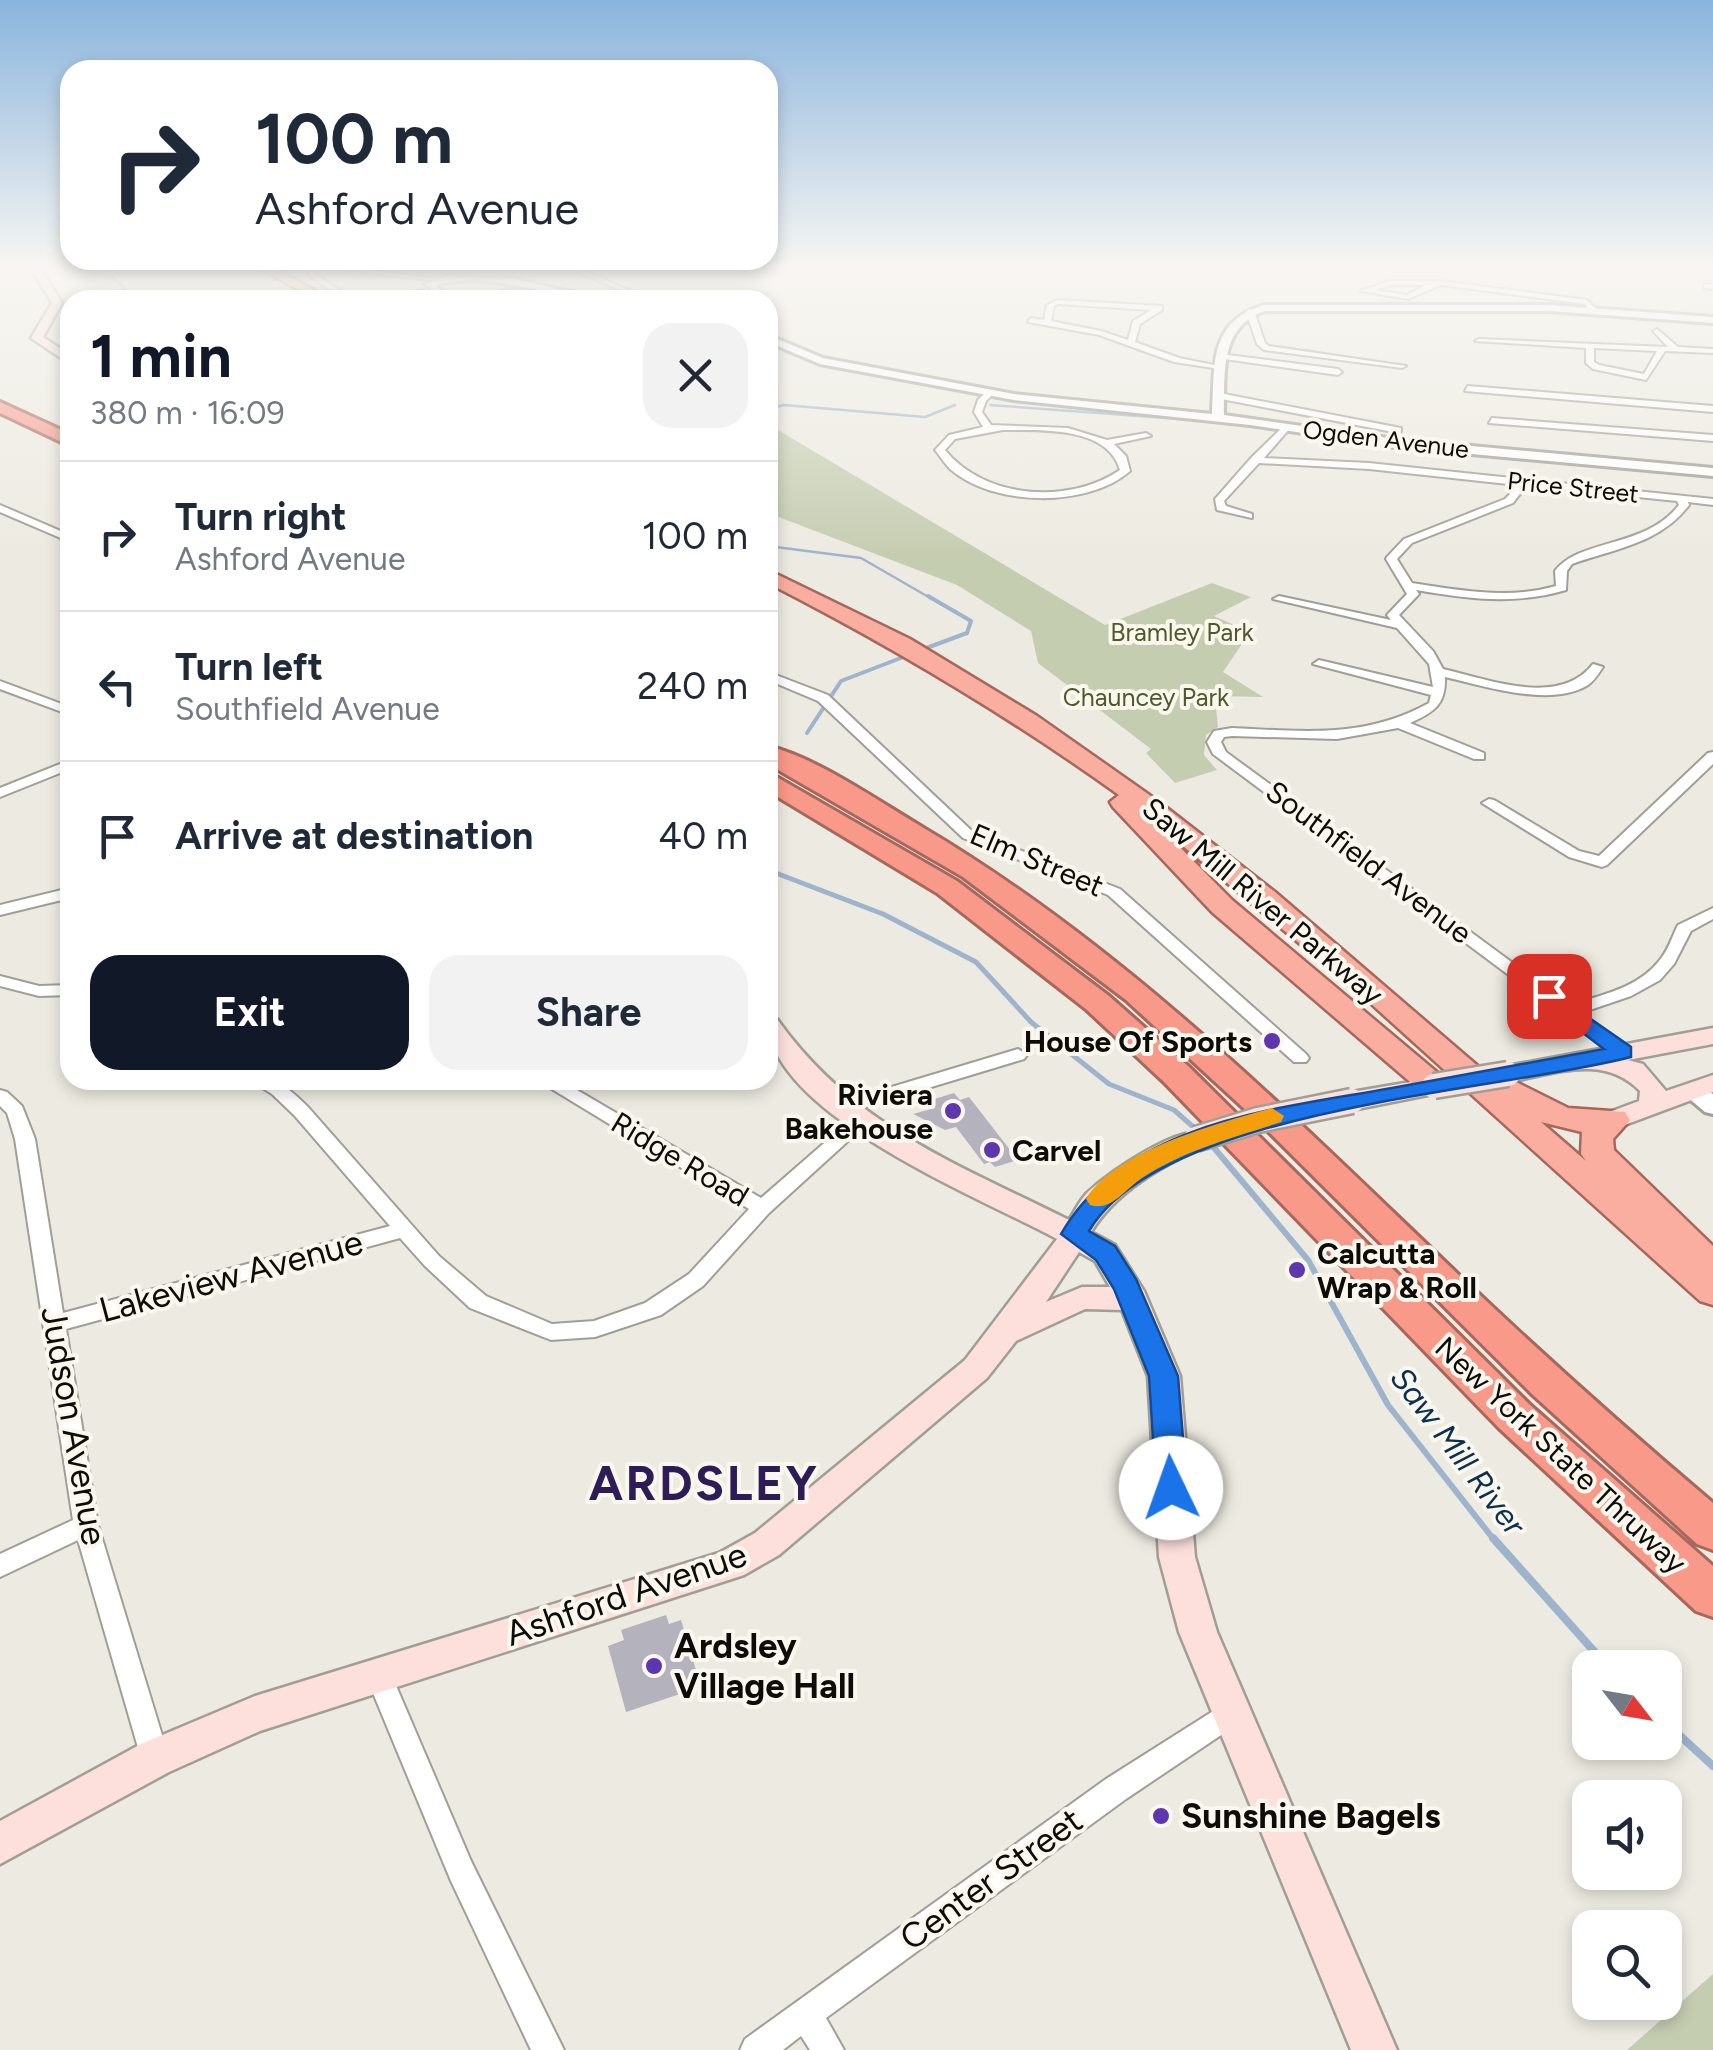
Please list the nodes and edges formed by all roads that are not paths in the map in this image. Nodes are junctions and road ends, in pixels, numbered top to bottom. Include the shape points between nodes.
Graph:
1 (839, 365) edge
2 (1220, 365) edge
3 (1251, 365) edge
4 (1392, 365) edge
5 (1592, 365) edge
6 (1653, 365) edge
7 (1402, 366) dead end
8 (1338, 372) dead end
9 (1468, 390) dead end
10 (0, 391) edge
11 (990, 393) junction
12 (1219, 396) junction
13 (0, 407) edge
14 (1713, 409) edge
15 (1218, 418) junction
16 (60, 419) edge
17 (1492, 420) dead end
18 (1286, 427) junction
19 (988, 428) junction
20 (60, 436) edge
21 (1146, 436) dead end
22 (1713, 438) edge
23 (1105, 443) junction
24 (1394, 443) junction
25 (1254, 460) junction
26 (1713, 472) edge
27 (1513, 481) junction
28 (1681, 498) junction
29 (1713, 502) edge
30 (0, 508) edge
31 (1248, 516) dead end
32 (0, 518) edge
33 (22, 519) junction
34 (60, 534) edge
35 (778, 573) edge
36 (778, 581) edge
37 (1412, 586) junction
38 (1279, 599) dead end
39 (1404, 626) junction
40 (928, 649) junction
41 (1319, 664) dead end
42 (1598, 668) dead end
43 (1436, 671) junction
44 (778, 679) edge
45 (0, 685) edge
46 (1440, 693) junction
47 (1006, 702) junction
48 (60, 707) edge
49 (1401, 724) junction
50 (1479, 756) dead end
51 (1713, 756) edge
52 (778, 760) edge
53 (60, 768) edge
54 (778, 786) edge
55 (0, 793) edge
56 (1489, 803) dead end
57 (60, 895) edge
58 (0, 910) edge
59 (1713, 913) edge
60 (1289, 918) junction
61 (1262, 937) junction
62 (0, 982) edge
63 (60, 990) edge
64 (1569, 1011) junction
65 (1712, 1037) edge
66 (778, 1038) edge
67 (1623, 1052) junction
68 (1018, 1055) dead end
69 (1300, 1058) dead end
70 (1593, 1058) junction
71 (1427, 1080) junction
72 (1505, 1081) junction
73 (279, 1090) edge
74 (563, 1090) edge
75 (1706, 1093) edge
76 (0, 1096) edge
77 (1652, 1106) junction
78 (852, 1114) junction
79 (1614, 1120) junction
80 (762, 1208) junction
81 (406, 1229) junction
82 (1074, 1234) junction
83 (1712, 1275) edge
84 (1133, 1299) junction
85 (56, 1324) junction
86 (1007, 1334) junction
87 (86, 1524) junction
88 (1713, 1530) edge
89 (0, 1566) edge
90 (1713, 1596) edge
91 (380, 1676) junction
92 (1230, 1714) junction
93 (154, 1758) junction
94 (0, 1843) edge
95 (806, 2015) junction
96 (548, 2050) edge
97 (756, 2050) edge
98 (828, 2050) edge
99 (1374, 2050) edge

1 - 11 street, Ogden Avenue
2 - 12 street
3 - 8 street
4 - 7 street
5 - 6 street via 1646,376
9 - 14 street
10 - 16 highway
11 - 15 street, Ogden Avenue
11 - 19 street via 978,406
12 - 15 street
12 - 24 street via 1398,430
13 - 20 highway
15 - 18 street, Ogden Avenue
17 - 22 street
18 - 24 street, Ogden Avenue
18 - 25 street
19 - 23 street via 1048,428
19 - 23 street via 947,440 942,455 982,482 1026,494 1075,493 1110,483 1125,471 1125,462
21 - 23 street
24 - 26 street, Ogden Avenue
25 - 27 street, Price Street
25 - 31 street via 1219,502
27 - 28 street, Price Street
27 - 37 street via 1515,494 1508,501 1394,551 1391,559
28 - 29 street, Price Street
28 - 37 street via 1676,520 1568,562 1562,588 1549,593 1488,595
30 - 33 street
32 - 33 street
33 - 34 street
35 - 40 highway, Saw Mill River Parkway
36 - 40 highway, Saw Mill River Parkway
37 - 39 street via 1393,615
38 - 39 street
39 - 43 street
40 - 47 highway, Saw Mill River Parkway
40 - 72 highway, Saw Mill River Parkway via 1072,733 1223,845
41 - 46 street
42 - 43 street via 1568,691 1542,692
43 - 46 street
44 - 69 street, Elm Street via 813,691 968,835 1087,879 1124,900
45 - 48 street
46 - 49 street via 1436,705
47 - 60 highway, Saw Mill River Parkway via 1157,809
47 - 61 highway
49 - 50 street
49 - 64 street, Southfield Avenue via 1354,737 1232,732 1214,742 1220,754
51 - 56 street via 1602,862 1574,854
52 - 88 highway, New York State Thruway via 938,848 1126,983 1244,1088 1546,1382
53 - 55 street
54 - 90 highway, New York State Thruway via 947,887 1098,1003 1514,1416
57 - 58 street
59 - 64 street via 1684,928 1659,975
60 - 61 highway via 1246,910 1245,921
60 - 83 highway, Saw Mill River Parkway
61 - 71 highway
62 - 63 street
64 - 67 street, Southfield Avenue
65 - 67 main road, Ashford Avenue
66 - 78 main road via 802,1073
67 - 70 main road, Ashford Avenue
68 - 78 street
70 - 72 main road, Ashford Avenue
70 - 77 main road via 1642,1074 1653,1089
71 - 72 main road, Ashford Avenue, bridge
71 - 82 main road, Ashford Avenue, bridge via 1196,1139 1113,1187
72 - 79 highway via 1562,1120
72 - 83 highway, Saw Mill River Parkway
73 - 81 street
74 - 80 street, Ridge Road
75 - 77 main road
76 - 85 street, Judson Avenue via 15,1110 26,1139
77 - 79 main road
78 - 80 street
78 - 82 main road
79 - 83 highway via 1596,1136 1598,1154
80 - 81 street via 696,1280 653,1309 595,1329 551,1332 478,1302
81 - 85 street, Lakeview Avenue
82 - 84 main road via 1105,1253
82 - 86 main road, Ashford Avenue
84 - 86 main road via 1082,1298
84 - 92 main road via 1164,1376 1177,1557
85 - 87 street, Judson Avenue
86 - 91 main road, Ashford Avenue via 805,1515 732,1564
87 - 89 street
87 - 93 street, Judson Avenue
91 - 93 main road, Ashford Avenue via 255,1714
91 - 96 street
92 - 95 street, Center Street via 1100,1800
92 - 99 main road
93 - 94 main road, Ashford Avenue
95 - 97 street, Center Street
95 - 98 street

